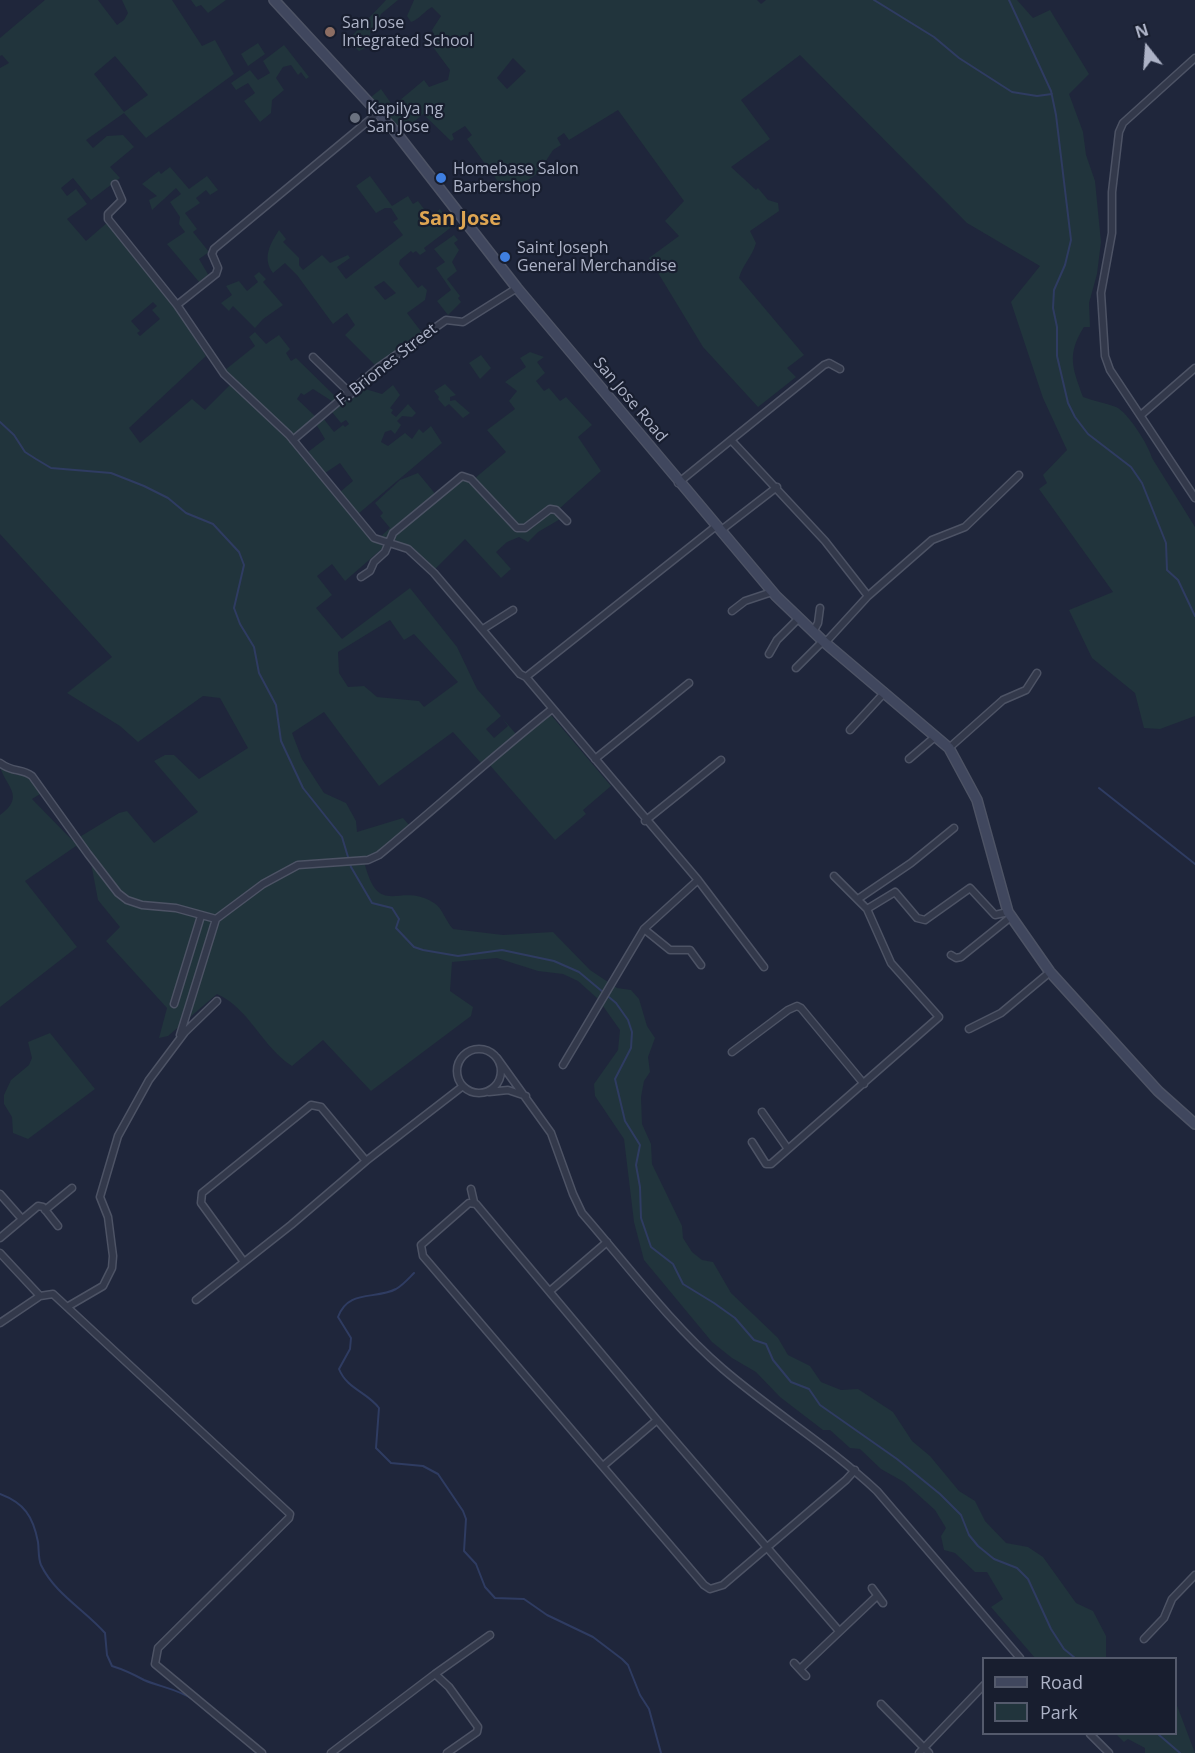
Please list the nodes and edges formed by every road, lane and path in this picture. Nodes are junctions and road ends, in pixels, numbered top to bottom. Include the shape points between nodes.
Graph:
1 (274, 0) edge
2 (1195, 58) edge
3 (379, 112) junction
4 (114, 184) dead end
5 (517, 288) junction
6 (177, 305) junction
7 (313, 357) dead end
8 (1195, 368) edge
9 (840, 369) dead end
10 (351, 394) junction
11 (1141, 415) junction
12 (293, 440) junction
13 (731, 440) junction
14 (1019, 475) dead end
15 (678, 483) junction
16 (777, 487) junction
17 (1195, 498) edge
18 (567, 521) dead end
19 (717, 530) junction
20 (388, 544) junction
21 (361, 577) dead end
22 (772, 592) junction
23 (868, 596) junction
24 (820, 608) dead end
25 (513, 609) dead end
26 (732, 611) dead end
27 (799, 618) junction
28 (483, 629) junction
29 (813, 632) junction
30 (824, 642) junction
31 (769, 654) dead end
32 (796, 668) dead end
33 (1037, 673) dead end
34 (526, 677) junction
35 (689, 683) dead end
36 (885, 692) junction
37 (552, 709) junction
38 (850, 730) dead end
39 (936, 736) junction
40 (949, 748) junction
41 (595, 759) junction
42 (909, 759) dead end
43 (721, 760) dead end
44 (0, 763) edge
45 (645, 821) junction
46 (954, 828) dead end
47 (834, 876) dead end
48 (698, 880) junction
49 (858, 899) junction
50 (867, 909) junction
51 (1010, 914) junction
52 (201, 915) junction
53 (216, 919) junction
54 (644, 929) junction
55 (951, 955) dead end
56 (701, 965) dead end
57 (764, 967) dead end
58 (1050, 972) junction
59 (217, 1001) dead end
60 (174, 1004) dead end
61 (969, 1029) dead end
62 (178, 1041) junction
63 (732, 1052) dead end
64 (497, 1058) junction
65 (563, 1065) dead end
66 (864, 1084) junction
67 (463, 1086) junction
68 (485, 1092) junction
69 (526, 1096) junction
70 (762, 1112) dead end
71 (1195, 1124) edge
72 (752, 1142) dead end
73 (788, 1149) junction
74 (366, 1161) junction
75 (72, 1188) dead end
76 (471, 1189) dead end
77 (0, 1194) edge
78 (474, 1202) junction
79 (45, 1210) junction
80 (22, 1219) junction
81 (58, 1226) dead end
82 (0, 1238) edge
83 (607, 1242) junction
84 (0, 1253) edge
85 (244, 1262) junction
86 (550, 1291) junction
87 (40, 1296) junction
88 (196, 1300) dead end
89 (67, 1307) junction
90 (0, 1323) edge
91 (657, 1420) junction
92 (603, 1466) junction
93 (855, 1470) junction
94 (768, 1545) junction
95 (1195, 1575) edge
96 (872, 1588) dead end
97 (877, 1596) junction
98 (883, 1603) dead end
99 (839, 1630) junction
100 (490, 1635) dead end
101 (1144, 1639) dead end
102 (1014, 1652) junction
103 (1010, 1657) edge
104 (1018, 1657) edge
105 (795, 1663) dead end
106 (800, 1670) junction
107 (435, 1674) junction
108 (806, 1676) dead end
109 (982, 1687) edge
110 (881, 1704) dead end
111 (1091, 1735) edge
112 (924, 1751) edge
113 (262, 1753) edge
114 (331, 1753) edge
115 (447, 1753) edge
116 (1109, 1753) edge

1 - 3 street, San Jose Road
2 - 11 street via 1123,123 1117,143 1112,233 1101,293 1103,342 1110,370
3 - 5 street, San Jose Road
3 - 6 street via 214,249 216,274
4 - 6 street via 122,202 108,214 108,219
5 - 10 street, F. Briones Street via 463,322 446,320 380,367
5 - 15 street, San Jose Road
6 - 12 street via 218,368
7 - 10 street
8 - 11 street
9 - 13 street via 824,364
10 - 12 street, F. Briones Street
11 - 17 street
12 - 20 street via 373,536
13 - 15 street
13 - 16 street
14 - 23 street via 965,527 932,540
15 - 19 street, San Jose Road
16 - 19 street
16 - 23 street
18 - 20 street via 550,508 525,528 517,528 471,478 464,476 395,531
19 - 22 street, San Jose Road
19 - 34 street
20 - 21 street via 370,571
20 - 28 street via 411,551
22 - 26 street
22 - 27 street, San Jose Road
23 - 30 street
24 - 29 street
25 - 28 street
27 - 29 street, San Jose Road
27 - 31 street
28 - 34 street
29 - 30 street, San Jose Road
30 - 32 street
30 - 36 street, San Jose Road
33 - 40 street via 1026,690 1003,700
34 - 37 street
35 - 41 street
36 - 38 street
36 - 39 street, San Jose Road
37 - 41 street
37 - 53 street via 379,855 362,861 298,865 263,884
39 - 40 street, San Jose Road
39 - 42 street
40 - 51 street, San Jose Road via 977,800
41 - 45 street
43 - 45 street
44 - 52 street via 9,770 33,776 88,854 127,900
45 - 48 street
46 - 49 street
47 - 49 street
48 - 54 street
48 - 57 street
49 - 50 street
50 - 51 street via 895,892 917,918 925,920 970,888 997,916
50 - 66 street via 891,963 939,1017
51 - 55 street via 961,957
51 - 58 street, San Jose Road
52 - 53 street
52 - 60 street
53 - 62 street
54 - 56 street via 663,948 690,950
54 - 65 street
58 - 61 street via 1001,1013
58 - 71 street, San Jose Road via 1158,1091
59 - 62 street
62 - 89 street via 130,1111 101,1190 113,1256 109,1278
63 - 66 street via 797,1006
64 - 67 street via 486,1050 466,1053 457,1071
64 - 68 street via 500,1079
64 - 69 street
66 - 73 street
67 - 68 street via 472,1092
67 - 74 street
68 - 69 street via 508,1090
69 - 83 street via 551,1133 582,1213
70 - 73 street
72 - 73 street via 768,1165
74 - 85 street
74 - 85 street via 321,1107 311,1106 202,1193 201,1203
75 - 79 street
76 - 78 street
77 - 80 street
78 - 86 street
78 - 92 street via 424,1240 423,1256
79 - 80 street via 38,1206
79 - 81 street
80 - 82 street
83 - 86 street
83 - 93 street via 685,1334
84 - 87 street
85 - 88 street
86 - 91 street
87 - 89 street via 53,1294
87 - 90 street
89 - 113 street via 290,1514 158,1648 155,1664
91 - 92 street
91 - 94 street
92 - 94 street via 710,1589 723,1585
93 - 94 street
93 - 102 street via 897,1511
94 - 99 street
95 - 101 street via 1172,1599 1164,1618
96 - 97 street
97 - 98 street
97 - 99 street
99 - 106 street
100 - 107 street
102 - 103 street
102 - 104 street
105 - 106 street
106 - 108 street
107 - 114 street
107 - 115 street via 478,1727 477,1732
109 - 112 street
110 - 112 street
111 - 116 street

